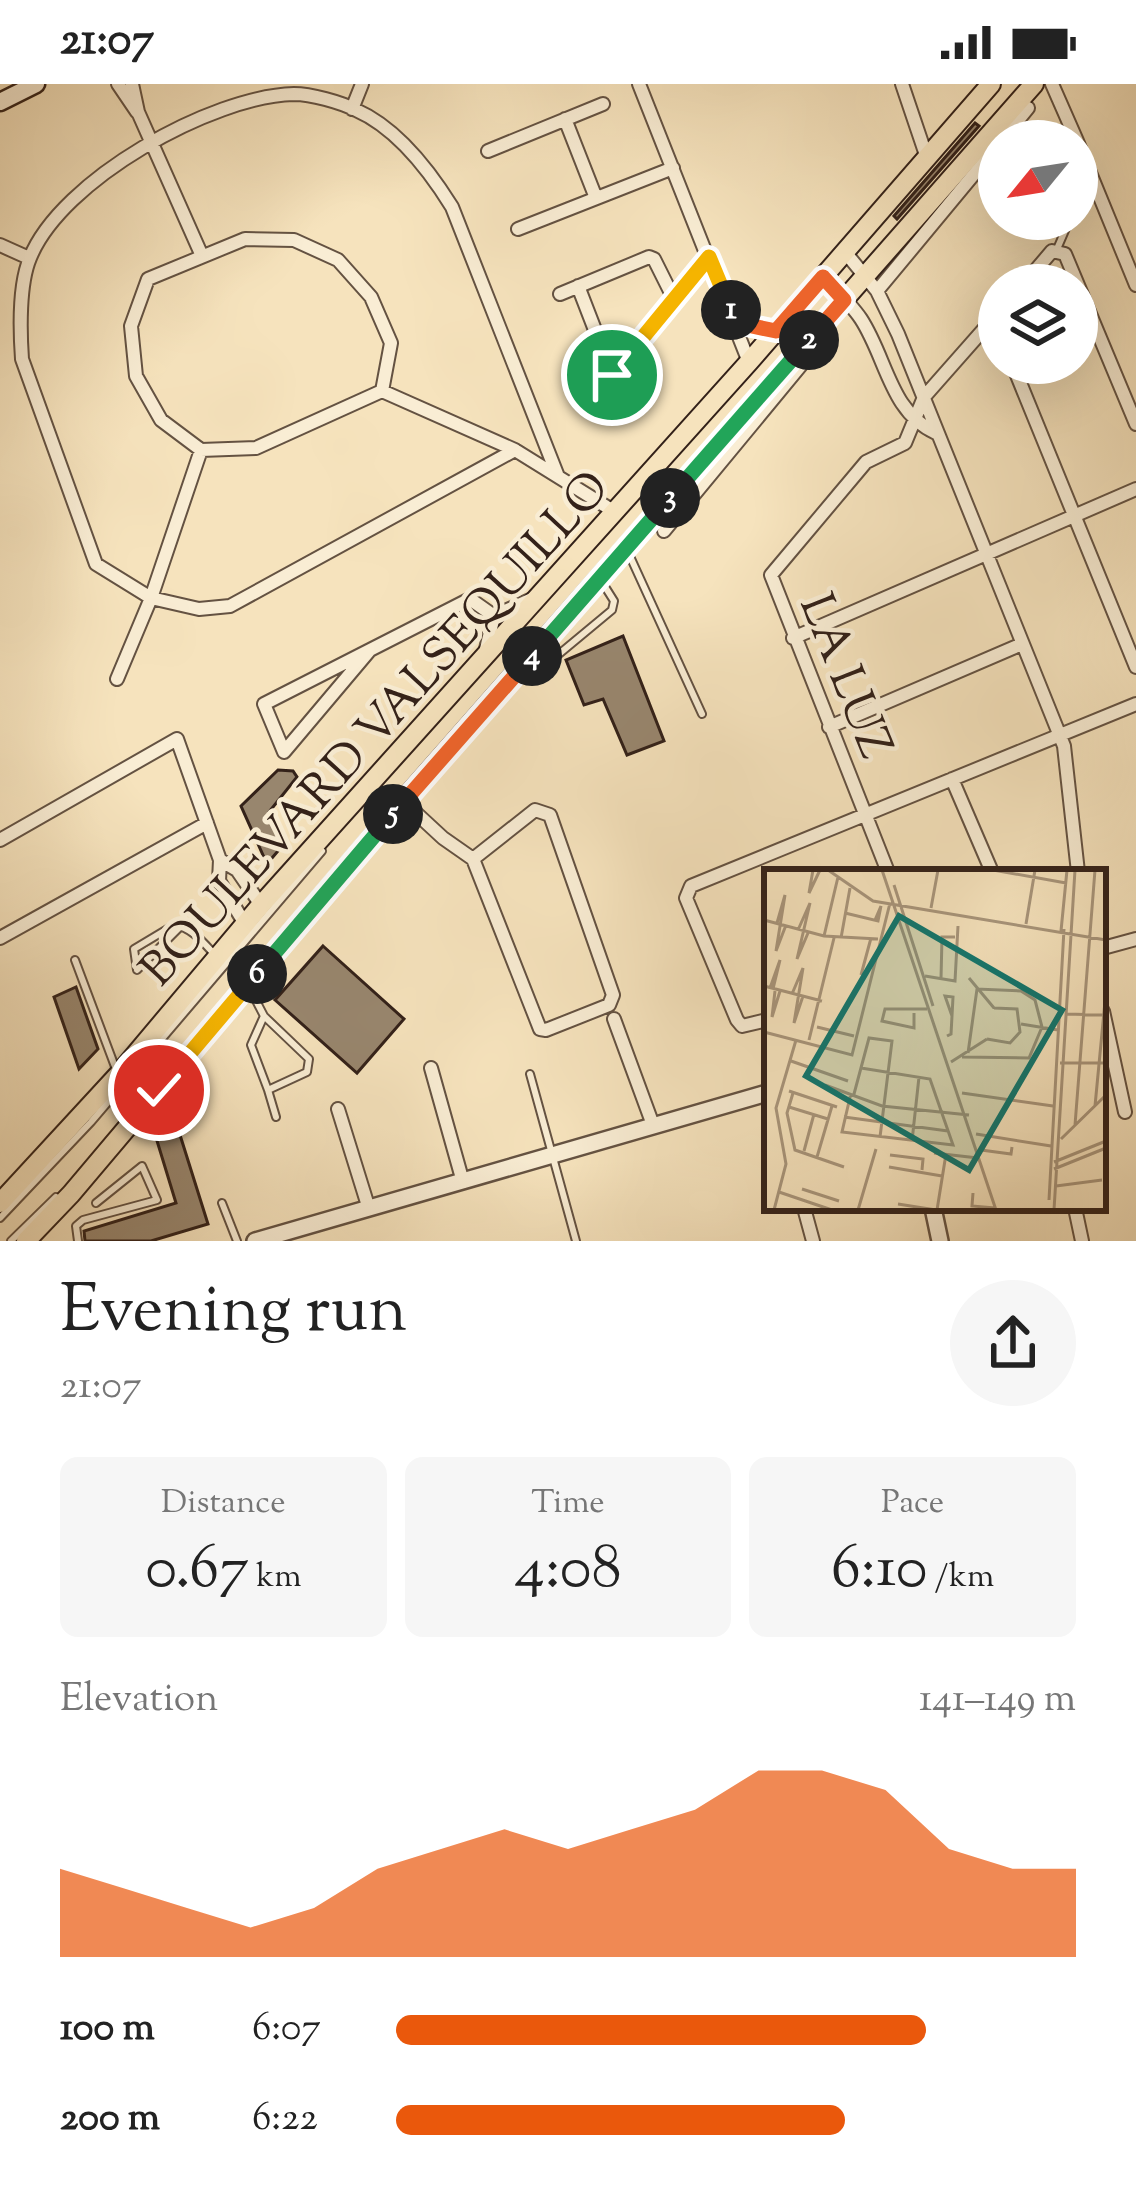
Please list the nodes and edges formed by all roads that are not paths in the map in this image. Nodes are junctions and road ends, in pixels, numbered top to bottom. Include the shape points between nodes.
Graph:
1 (36, 84) edge
2 (118, 84) edge
3 (132, 84) edge
4 (362, 84) edge
5 (639, 84) edge
6 (902, 84) edge
7 (995, 84) edge
8 (1030, 84) edge
9 (1052, 84) edge
10 (0, 102) edge
11 (603, 104) dead end
12 (1028, 108) dead end
13 (352, 109) junction
14 (138, 112) junction
15 (566, 119) junction
16 (1018, 120) edge
17 (1068, 120) edge
18 (151, 140) junction
19 (488, 151) dead end
20 (927, 158) junction
21 (978, 165) edge
22 (673, 168) junction
23 (1098, 186) edge
24 (596, 198) junction
25 (518, 229) dead end
26 (1062, 240) edge
27 (0, 245) edge
28 (1058, 249) junction
29 (847, 254) junction
30 (1130, 254) edge
31 (202, 256) junction
32 (709, 257) junction
33 (29, 258) junction
34 (1043, 264) edge
35 (825, 279) junction
36 (868, 279) junction
37 (1136, 285) edge
38 (578, 286) junction
39 (560, 294) dead end
40 (842, 297) junction
41 (674, 299) junction
42 (733, 316) junction
43 (776, 331) junction
44 (978, 341) edge
45 (748, 362) junction
46 (612, 375) junction
47 (1021, 384) edge
48 (382, 391) junction
49 (924, 397) junction
50 (624, 405) dead end
51 (743, 423) junction
52 (914, 424) junction
53 (1136, 424) edge
54 (936, 434) junction
55 (201, 450) junction
56 (515, 450) junction
57 (557, 474) junction
58 (1136, 489) edge
59 (615, 512) junction
60 (1075, 518) junction
61 (664, 531) dead end
62 (626, 549) junction
63 (986, 554) junction
64 (600, 578) junction
65 (538, 596) junction
66 (151, 598) junction
67 (494, 616) junction
68 (793, 638) junction
69 (1022, 644) junction
70 (370, 650) junction
71 (533, 655) junction
72 (484, 659) junction
73 (1136, 667) edge
74 (117, 679) dead end
75 (1136, 704) edge
76 (702, 715) dead end
77 (829, 727) junction
78 (1060, 735) junction
79 (952, 779) junction
80 (404, 801) junction
81 (865, 815) junction
82 (207, 823) junction
83 (0, 840) edge
84 (770, 854) junction
85 (473, 859) junction
86 (220, 860) junction
87 (776, 869) edge
88 (887, 869) edge
89 (991, 869) edge
90 (1078, 869) edge
91 (261, 905) junction
92 (245, 924) junction
93 (181, 926) junction
94 (0, 938) edge
95 (1136, 939) edge
96 (1106, 947) edge
97 (218, 957) junction
98 (75, 960) dead end
99 (248, 986) junction
100 (264, 1016) junction
101 (614, 1019) dead end
102 (764, 1021) edge
103 (1106, 1025) edge
104 (430, 1068) dead end
105 (530, 1074) dead end
106 (118, 1075) junction
107 (268, 1090) junction
108 (764, 1095) edge
109 (338, 1109) dead end
110 (1125, 1112) dead end
111 (276, 1118) dead end
112 (653, 1125) junction
113 (552, 1155) junction
114 (463, 1182) junction
115 (0, 1203) edge
116 (96, 1203) dead end
117 (222, 1203) dead end
118 (369, 1209) junction
119 (805, 1211) edge
120 (934, 1211) edge
121 (1076, 1211) edge
122 (0, 1218) edge
123 (11, 1241) edge
124 (26, 1241) edge
125 (78, 1241) edge
126 (238, 1241) edge
127 (255, 1241) edge
128 (576, 1241) edge
129 (813, 1241) edge
130 (940, 1241) edge
131 (1082, 1241) edge

1 - 10 main road
2 - 14 street
3 - 14 street
4 - 13 street
5 - 22 street
6 - 20 street
7 - 20 main road, BOULEVARD VALSEQUILLO
7 - 29 lane
8 - 36 main road, BOULEVARD VALSEQUILLO
9 - 17 street
11 - 15 street
12 - 16 street
13 - 18 street via 298,93 249,100
13 - 57 street via 426,166 452,207
14 - 18 street
15 - 19 street
15 - 24 street
18 - 31 street
18 - 33 street via 68,204
20 - 29 main road, BOULEVARD VALSEQUILLO
21 - 36 street
22 - 24 street
22 - 32 street
23 - 30 street
24 - 25 street
26 - 28 lane
27 - 33 street
28 - 34 street
28 - 53 street
29 - 35 main road, BOULEVARD VALSEQUILLO
29 - 36 street
30 - 37 street
31 - 48 street via 245,239 294,240 338,260 371,297 391,343
31 - 55 street via 148,278 131,326 136,376 160,420
32 - 41 street
32 - 42 street
33 - 66 street via 22,358 96,564
35 - 40 street
35 - 43 main road, BOULEVARD VALSEQUILLO
35 - 122 lane
36 - 40 main road, BOULEVARD VALSEQUILLO
36 - 49 street
38 - 39 street
38 - 41 street via 649,257
38 - 46 street
40 - 51 main road, BOULEVARD VALSEQUILLO
40 - 52 street
40 - 123 lane
41 - 46 street
42 - 43 street
42 - 45 street
43 - 45 main road, BOULEVARD VALSEQUILLO
44 - 49 street
45 - 59 main road, BOULEVARD VALSEQUILLO
46 - 50 street
47 - 60 street
48 - 55 street via 256,448
48 - 56 street
49 - 52 street
49 - 54 street
51 - 61 street
51 - 62 main road, BOULEVARD VALSEQUILLO
52 - 54 street
52 - 68 street, LA LUZ via 905,442 866,462 773,570
54 - 63 street
55 - 66 street
56 - 57 street
56 - 66 street via 230,605
57 - 59 street
58 - 60 street
59 - 65 main road, BOULEVARD VALSEQUILLO
60 - 63 street
60 - 73 street
62 - 64 main road, BOULEVARD VALSEQUILLO
62 - 76 lane
63 - 68 street
63 - 69 street
64 - 71 main road, BOULEVARD VALSEQUILLO
64 - 71 lane via 612,610 553,659
65 - 67 street
65 - 72 main road, BOULEVARD VALSEQUILLO
66 - 74 street
67 - 70 street via 470,598
67 - 72 street
68 - 77 street, LA LUZ
69 - 77 street
69 - 78 street
70 - 70 street via 265,704 284,752 341,684
71 - 80 main road, BOULEVARD VALSEQUILLO
72 - 91 main road, BOULEVARD VALSEQUILLO
75 - 78 street
77 - 81 street, LA LUZ
78 - 79 street
78 - 90 street
79 - 81 street
79 - 89 street
80 - 85 street
80 - 99 main road, BOULEVARD VALSEQUILLO
81 - 84 street
81 - 88 street, LA LUZ
82 - 83 street via 177,739
82 - 86 street
82 - 94 street
84 - 87 street
84 - 102 street via 686,892 742,1025
85 - 85 street via 535,810 550,815 613,1001 546,1030 536,1024
86 - 91 street via 237,869
86 - 92 street via 219,881
91 - 92 main road, BOULEVARD VALSEQUILLO
92 - 97 main road, BOULEVARD VALSEQUILLO
93 - 93 lane via 134,949 136,970
93 - 97 lane
95 - 96 street
97 - 106 main road, BOULEVARD VALSEQUILLO
98 - 106 lane
99 - 100 lane
99 - 124 main road, BOULEVARD VALSEQUILLO
100 - 107 lane via 251,1045
100 - 107 lane via 310,1066
101 - 112 street
103 - 110 street
104 - 114 street
105 - 113 lane
106 - 115 main road, BOULEVARD VALSEQUILLO
107 - 111 lane
108 - 112 street
109 - 118 street
112 - 113 street
113 - 114 street
113 - 128 lane
114 - 118 street
116 - 125 lane via 142,1166 157,1200 82,1220
117 - 126 lane
118 - 127 street
119 - 129 street
120 - 130 street
121 - 131 street

